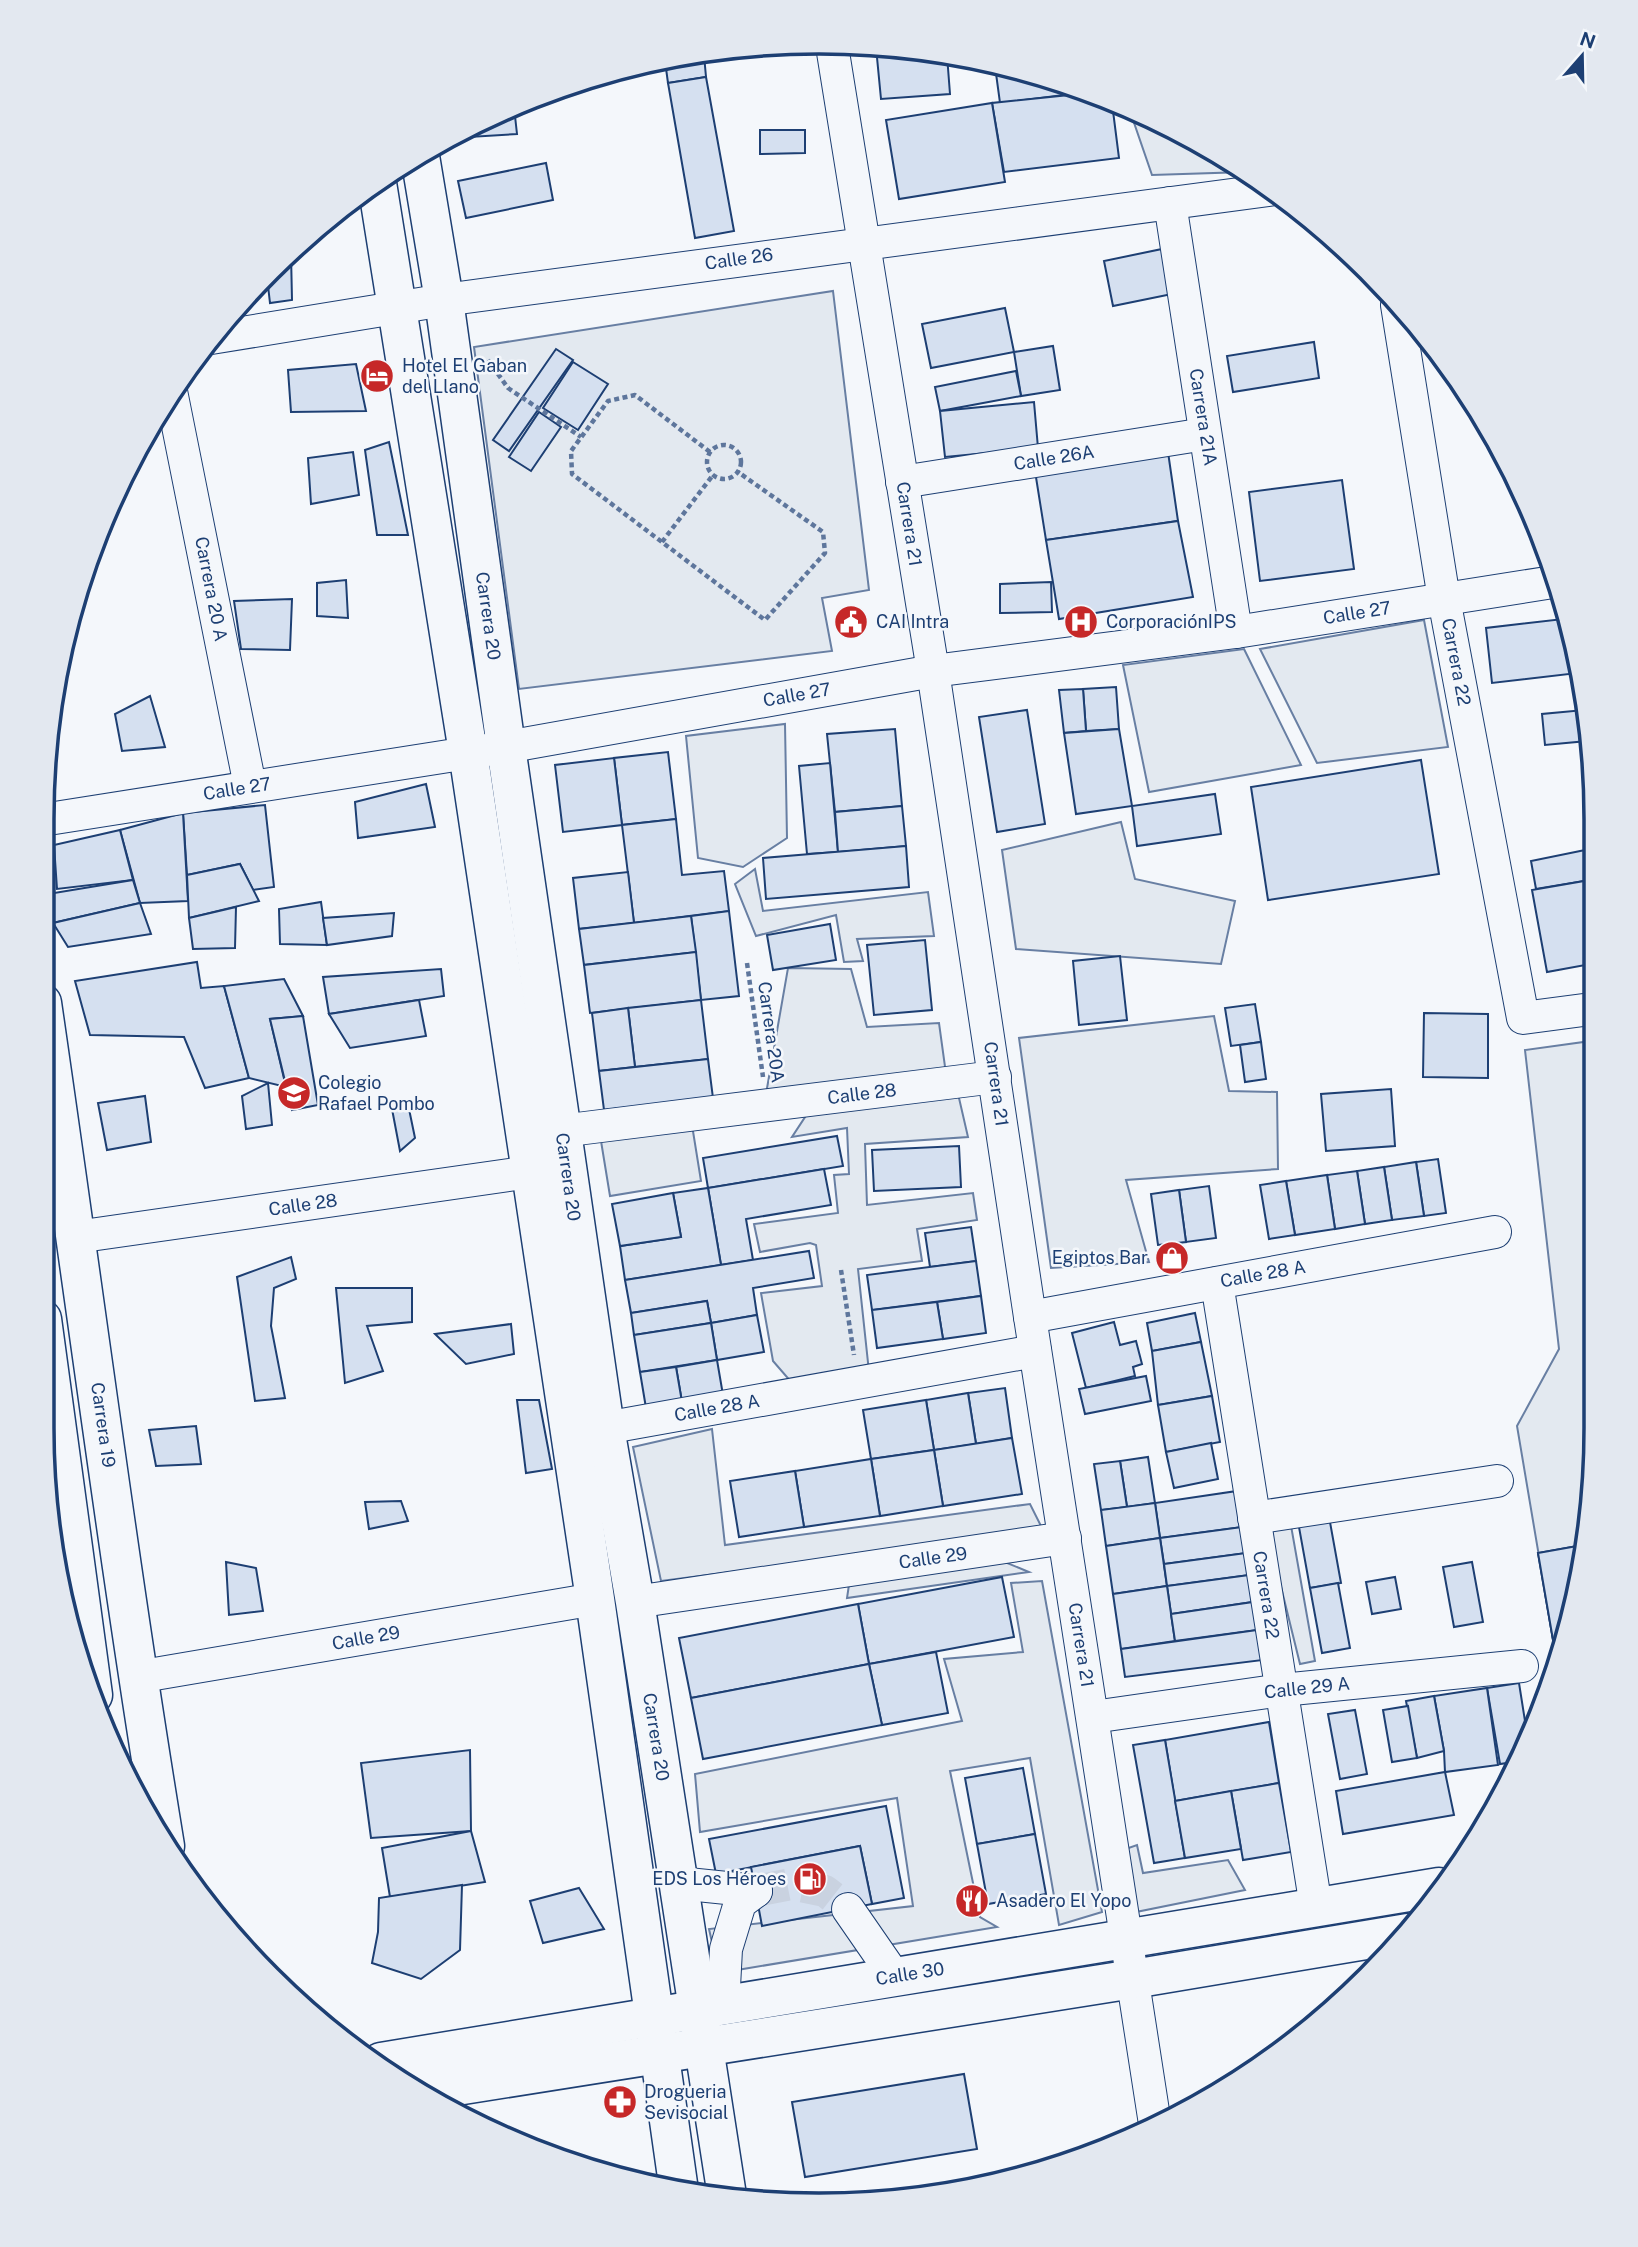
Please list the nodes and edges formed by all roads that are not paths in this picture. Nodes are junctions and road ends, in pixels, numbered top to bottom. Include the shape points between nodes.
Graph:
1 (833, 55) edge
2 (422, 166) edge
3 (1256, 192) edge
4 (379, 194) edge
5 (1170, 203) junction
6 (863, 243) junction
7 (444, 300) junction
8 (397, 307) junction
9 (1400, 322) edge
10 (227, 335) edge
11 (174, 408) edge
12 (1205, 434) junction
13 (902, 482) junction
14 (1546, 583) edge
15 (1444, 599) junction
16 (1236, 632) junction
17 (933, 671) junction
18 (506, 747) junction
19 (468, 752) junction
20 (250, 786) junction
21 (54, 818) edge
22 (1584, 1010) edge
23 (995, 1077) junction
24 (54, 1086) edge
25 (561, 1131) junction
26 (530, 1172) junction
27 (1495, 1232) dead end
28 (76, 1237) junction
29 (1217, 1283) junction
30 (1030, 1317) junction
31 (1035, 1350) junction
32 (54, 1409) edge
33 (605, 1429) junction
34 (1497, 1481) dead end
35 (1254, 1518) junction
36 (1065, 1538) junction
37 (595, 1599) junction
38 (635, 1602) junction
39 (85, 1641) edge
40 (1522, 1666) dead end
41 (137, 1677) junction
42 (1282, 1690) junction
43 (1093, 1717) junction
44 (160, 1815) edge
45 (678, 1883) junction
46 (1430, 1888) edge
47 (1316, 1907) junction
48 (848, 1909) tunnel mouth
49 (1390, 1936) edge
50 (1127, 1938) junction
51 (895, 1977) junction
52 (1133, 1979) junction
53 (710, 2008) junction
54 (656, 2036) junction
55 (705, 2047) junction
56 (390, 2061) edge
57 (435, 2089) edge
58 (1154, 2116) edge
59 (677, 2179) edge
60 (726, 2187) edge

1 - 6 street, Carrera 21
2 - 7 main road, Carrera 20
3 - 5 street, Calle 26
4 - 8 main road, Carrera 20
5 - 6 street, Calle 26
5 - 12 street, Carrera 21A
6 - 7 street, Calle 26
6 - 13 street, Carrera 21
7 - 8 street, Calle 26
7 - 18 main road, Carrera 20
8 - 10 street, Calle 26
8 - 19 main road, Carrera 20
9 - 15 street, Carrera 22
11 - 20 street, Carrera 20 A
12 - 13 street, Calle 26A
12 - 16 street, Carrera 21A
13 - 17 street, Carrera 21
14 - 15 street, Calle 27
15 - 16 street, Calle 27
15 - 22 street, Carrera 22 via 1523,1018
16 - 17 street, Calle 27
17 - 18 street, Calle 27
17 - 23 street, Carrera 21
18 - 19 street, Calle 27
18 - 25 main road, Carrera 20
19 - 20 street, Calle 27
19 - 26 main road, Carrera 20
20 - 21 street, Calle 27
23 - 25 street, Calle 28
23 - 30 street, Carrera 21
24 - 28 main road, Carrera 19
25 - 33 main road, Carrera 20
26 - 28 street, Calle 28
26 - 37 main road, Carrera 20
27 - 29 street, Calle 28 A
28 - 41 main road, Carrera 19
29 - 30 street, Calle 28 A
29 - 35 street, Carrera 22
30 - 31 street, Carrera 21
31 - 33 street, Calle 28 A
31 - 36 street, Carrera 21
32 - 39 main road
33 - 38 main road, Carrera 20
34 - 35 street
35 - 42 street, Carrera 22
36 - 38 street, Calle 29
36 - 43 street, Carrera 21
37 - 41 street, Calle 29
37 - 54 main road, Carrera 20
38 - 45 main road, Carrera 20
40 - 42 street, Calle 29 A
41 - 44 main road, Carrera 19
42 - 43 street, Calle 29 A
42 - 47 street, Carrera 22
43 - 50 street, Carrera 21
45 - 53 main road, Carrera 20
45 - 53 street via 756,1891 740,1903
46 - 47 main road, Calle 30
47 - 50 main road, Calle 30
48 - 51 street
49 - 52 main road, Calle 30
50 - 51 main road, Calle 30
50 - 52 street, Carrera 21
51 - 53 main road, Calle 30
52 - 55 main road, Calle 30
52 - 58 street, Carrera 21
53 - 54 main road, Calle 30
53 - 55 main road, Carrera 20
54 - 55 main road, Calle 30
54 - 56 main road, Calle 30
54 - 57 main road, Calle 30
54 - 59 main road, Carrera 20
55 - 60 main road, Carrera 20

